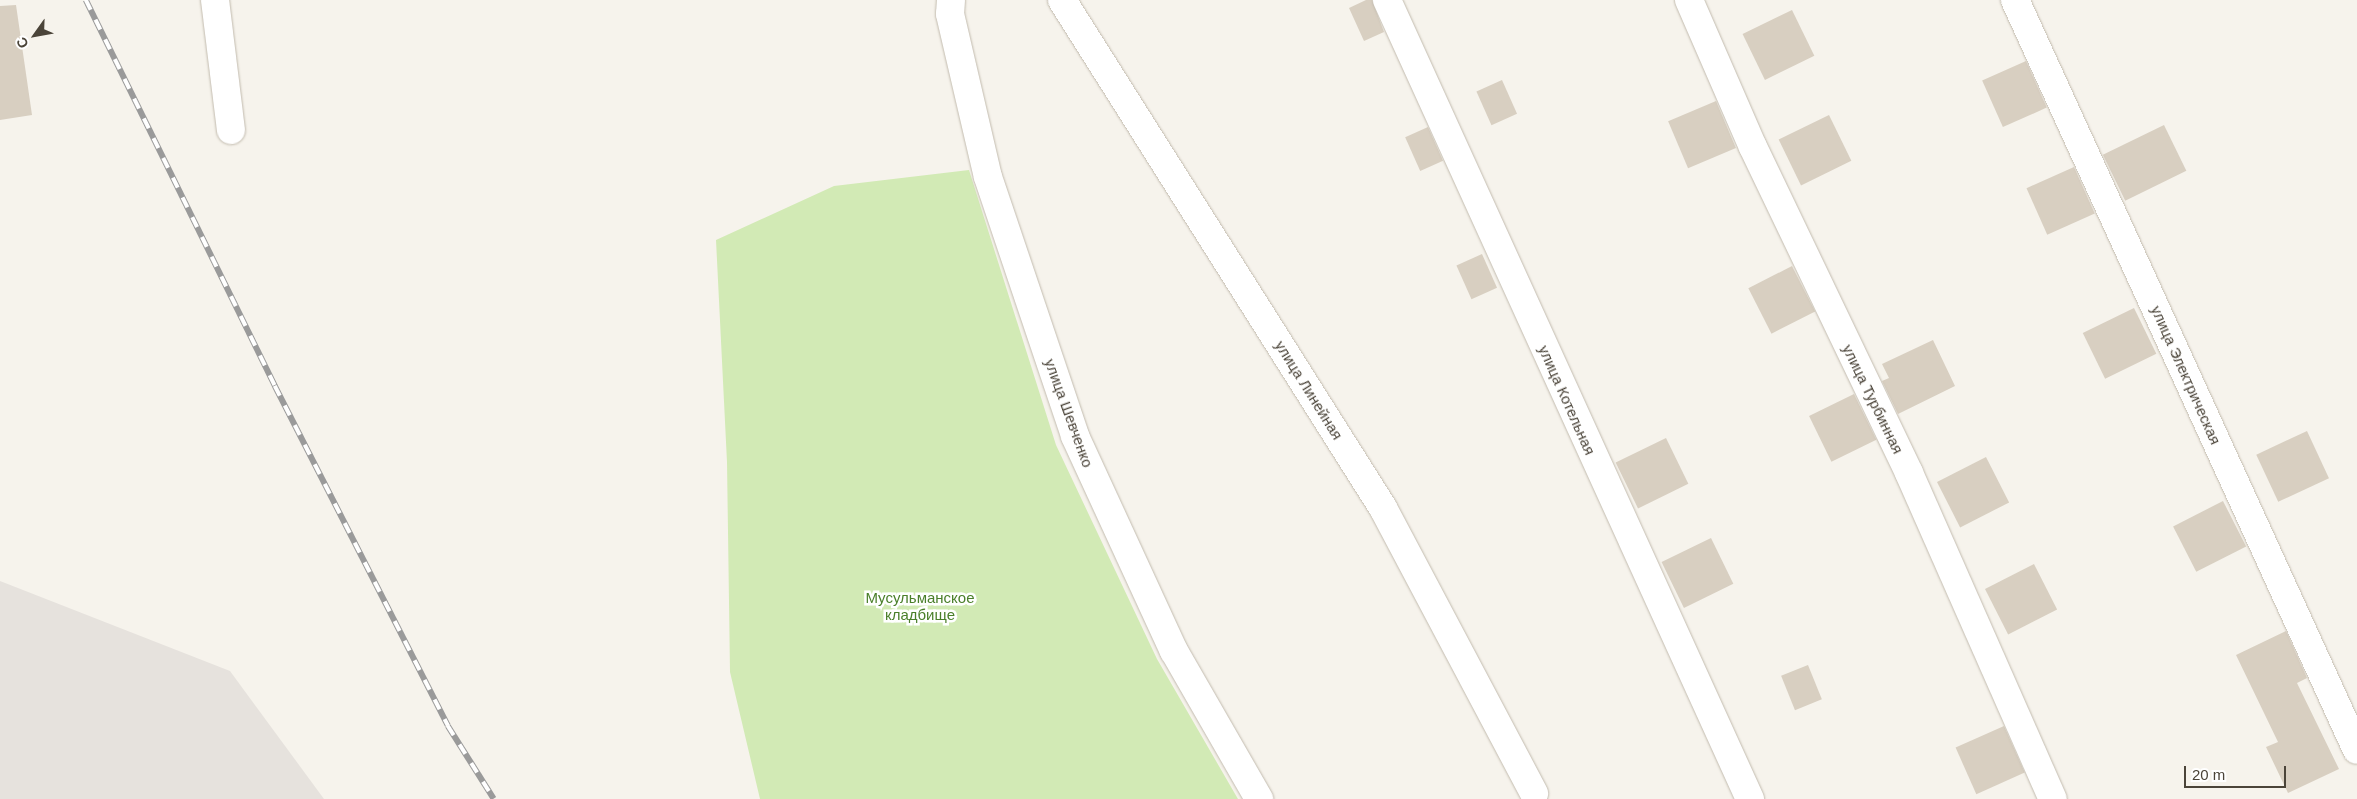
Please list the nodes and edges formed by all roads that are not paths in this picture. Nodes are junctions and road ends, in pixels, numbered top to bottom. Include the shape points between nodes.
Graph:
1 (215, 0) edge
2 (951, 0) edge
3 (1062, 0) edge
4 (1387, 0) edge
5 (1689, 0) edge
6 (2015, 0) edge
7 (232, 130) dead end
8 (2357, 750) edge
9 (1534, 793) dead end
10 (1259, 799) edge
11 (1750, 799) edge
12 (2054, 799) edge

1 - 7 street
2 - 10 street, улица Шевченко via 950,14 988,176 1075,436 1174,651
3 - 9 street, улица Линейная via 1383,508
4 - 11 street, улица Котельная
5 - 12 street, улица Турбинная via 1753,147 1909,473
6 - 8 street, улица Электрическая

